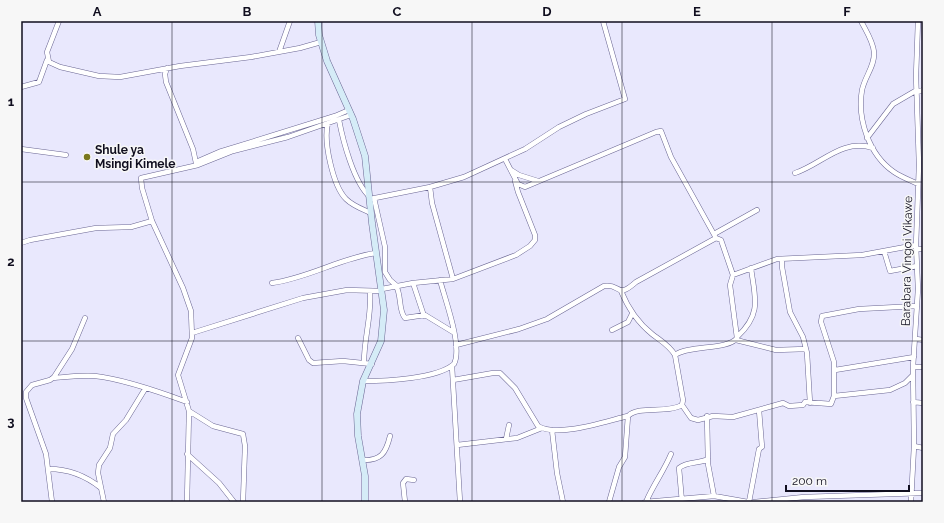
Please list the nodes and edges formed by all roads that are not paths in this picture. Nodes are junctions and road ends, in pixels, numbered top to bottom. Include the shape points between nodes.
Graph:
1 (59, 21) edge
2 (290, 21) edge
3 (318, 21) edge
4 (603, 21) edge
5 (861, 21) edge
6 (918, 21) edge
7 (920, 31) edge
8 (321, 42) junction
9 (279, 52) junction
10 (47, 60) junction
11 (167, 68) junction
12 (21, 87) edge
13 (923, 90) edge
14 (917, 91) junction
15 (350, 113) junction
16 (339, 120) junction
17 (328, 123) junction
18 (867, 138) junction
19 (873, 148) junction
20 (21, 149) edge
21 (66, 155) dead end
22 (505, 159) junction
23 (196, 164) junction
24 (921, 165) edge
25 (510, 169) junction
26 (795, 173) dead end
27 (515, 179) junction
28 (538, 181) junction
29 (918, 184) junction
30 (430, 187) junction
31 (371, 198) junction
32 (920, 198) edge
33 (757, 210) dead end
34 (371, 213) junction
35 (152, 221) junction
36 (715, 236) junction
37 (21, 243) edge
38 (916, 247) junction
39 (923, 249) edge
40 (884, 252) junction
41 (376, 253) junction
42 (782, 259) junction
43 (917, 266) junction
44 (751, 268) junction
45 (733, 275) junction
46 (453, 279) junction
47 (440, 280) junction
48 (272, 283) dead end
49 (413, 283) junction
50 (396, 286) junction
51 (382, 290) junction
52 (370, 291) junction
53 (621, 291) junction
54 (917, 306) junction
55 (632, 314) junction
56 (424, 316) junction
57 (85, 318) dead end
58 (612, 330) dead end
59 (453, 332) junction
60 (192, 333) junction
61 (298, 338) dead end
62 (737, 338) junction
63 (916, 339) junction
64 (923, 340) edge
65 (456, 345) junction
66 (806, 349) junction
67 (675, 355) junction
68 (914, 356) junction
69 (364, 362) junction
70 (372, 364) junction
71 (452, 366) junction
72 (913, 367) junction
73 (923, 367) edge
74 (835, 370) junction
75 (913, 375) junction
76 (52, 378) junction
77 (453, 380) junction
78 (364, 382) junction
79 (145, 389) junction
80 (834, 396) junction
81 (187, 402) junction
82 (913, 402) junction
83 (810, 403) junction
84 (923, 403) edge
85 (682, 405) junction
86 (759, 410) junction
87 (189, 411) junction
88 (628, 416) junction
89 (707, 416) junction
90 (509, 424) dead end
91 (542, 428) junction
92 (552, 430) junction
93 (390, 436) dead end
94 (506, 439) junction
95 (457, 445) junction
96 (914, 446) junction
97 (923, 448) edge
98 (187, 454) junction
99 (671, 454) dead end
100 (708, 459) junction
101 (362, 460) junction
102 (49, 469) junction
103 (414, 480) dead end
104 (101, 488) junction
105 (911, 492) junction
106 (923, 493) edge
107 (714, 496) junction
108 (790, 500) edge
109 (682, 501) edge
110 (52, 502) edge
111 (104, 502) edge
112 (187, 502) edge
113 (234, 502) edge
114 (243, 502) edge
115 (365, 502) edge
116 (405, 502) edge
117 (460, 502) edge
118 (564, 502) edge
119 (609, 502) edge
120 (645, 502) edge
121 (747, 502) edge
122 (754, 502) edge
123 (911, 502) edge

1 - 10 street via 48,45
2 - 9 street
3 - 8 street
4 - 22 street via 625,99 559,127
5 - 18 street via 874,50 873,63 862,90 861,102
6 - 7 street, Barabara Vingoi Vikawe
7 - 14 street, Barabara Vingoi Vikawe
8 - 9 street
8 - 15 street
9 - 11 street
10 - 11 street via 60,67 108,77
10 - 12 street via 39,82
11 - 23 street via 164,74 166,82 189,137
13 - 14 street
14 - 18 street via 893,104
14 - 24 street, Barabara Vingoi Vikawe
15 - 16 street
15 - 23 street via 220,152
15 - 31 street via 365,156
16 - 17 street
16 - 31 street via 356,178
17 - 23 street
17 - 34 street via 325,134 326,147 339,189 351,203
18 - 19 street
19 - 26 street via 860,145 841,148
19 - 29 street via 892,171
20 - 21 street
22 - 25 street
22 - 30 street via 464,177
23 - 35 street via 141,178
24 - 29 street, Barabara Vingoi Vikawe
25 - 27 street
25 - 28 street
27 - 28 street via 522,186 530,186
27 - 46 street via 535,235 534,242 516,255
28 - 36 street via 661,131 671,157
29 - 32 street, Barabara Vingoi Vikawe
30 - 31 street
30 - 46 street
31 - 34 street
31 - 50 street via 385,247 385,272
32 - 38 street, Barabara Vingoi Vikawe
33 - 36 street
34 - 41 street
35 - 37 street via 131,227 96,228
35 - 60 street via 183,288 191,311
36 - 45 street via 721,240
36 - 53 street via 636,282 628,290
38 - 39 street
38 - 40 street
38 - 43 street, Barabara Vingoi Vikawe
40 - 42 street
40 - 43 street via 890,271
41 - 48 street via 352,257 312,273
41 - 51 street
42 - 44 street via 771,260
42 - 66 street via 790,312 803,337
43 - 54 street, Barabara Vingoi Vikawe
44 - 45 street
44 - 62 street via 755,313
45 - 62 street via 730,284
46 - 47 street
47 - 49 street
47 - 59 street
49 - 50 street
49 - 56 street
50 - 51 street
50 - 56 street via 401,296 404,317 408,319
51 - 52 street
51 - 70 street via 384,330
52 - 60 street via 346,290 303,298
52 - 69 street
53 - 55 street
53 - 65 street via 604,286 547,319
54 - 63 street, Barabara Vingoi Vikawe
54 - 74 street via 859,309 822,316 821,322
55 - 58 street via 628,322
55 - 67 street via 670,346
56 - 59 street via 432,318
57 - 76 street via 72,349
59 - 65 street
60 - 81 street via 191,346 178,375
61 - 69 street via 313,363
62 - 66 street via 776,350
62 - 67 street via 719,346 682,351
63 - 64 street
63 - 68 street, Barabara Vingoi Vikawe
65 - 71 street via 455,361
66 - 83 street
67 - 85 street
68 - 72 street, Barabara Vingoi Vikawe
68 - 74 street
69 - 70 street
70 - 78 street
71 - 77 street
71 - 78 street via 407,379
72 - 73 street
72 - 75 street, Barabara Vingoi Vikawe
74 - 80 street
75 - 80 street via 905,383 890,390
75 - 82 street, Barabara Vingoi Vikawe
76 - 79 street via 96,376
76 - 102 street via 32,385 26,392
77 - 91 street via 493,372 500,373 515,388 534,420
77 - 95 street
78 - 101 street via 356,422
79 - 81 street
79 - 104 street via 126,420 113,434 110,448 99,465
80 - 83 street via 831,404
81 - 87 street
82 - 84 street
82 - 96 street, Barabara Vingoi Vikawe
83 - 86 street via 789,406 784,403
85 - 88 street via 673,409 636,411
85 - 89 street via 692,419 698,420
86 - 89 street via 733,417
86 - 121 street via 762,447 759,449
87 - 98 street
87 - 114 street via 213,426 243,434
88 - 92 street via 592,425
88 - 119 street via 625,457 619,467
89 - 100 street
90 - 94 street
91 - 92 street
91 - 94 street via 517,438
92 - 118 street via 557,473
93 - 101 street via 388,445 380,457
94 - 95 street
95 - 117 street
96 - 97 street
96 - 105 street, Barabara Vingoi Vikawe
98 - 112 street
98 - 113 street via 219,483
99 - 120 street
100 - 107 street
100 - 109 street via 679,468
101 - 115 street
102 - 104 street via 77,474
102 - 110 street
103 - 116 street via 406,480 403,484
104 - 111 street
105 - 106 street
105 - 108 street
105 - 123 street, Barabara Vingoi Vikawe
107 - 109 street
107 - 121 street
108 - 122 street
109 - 120 street

